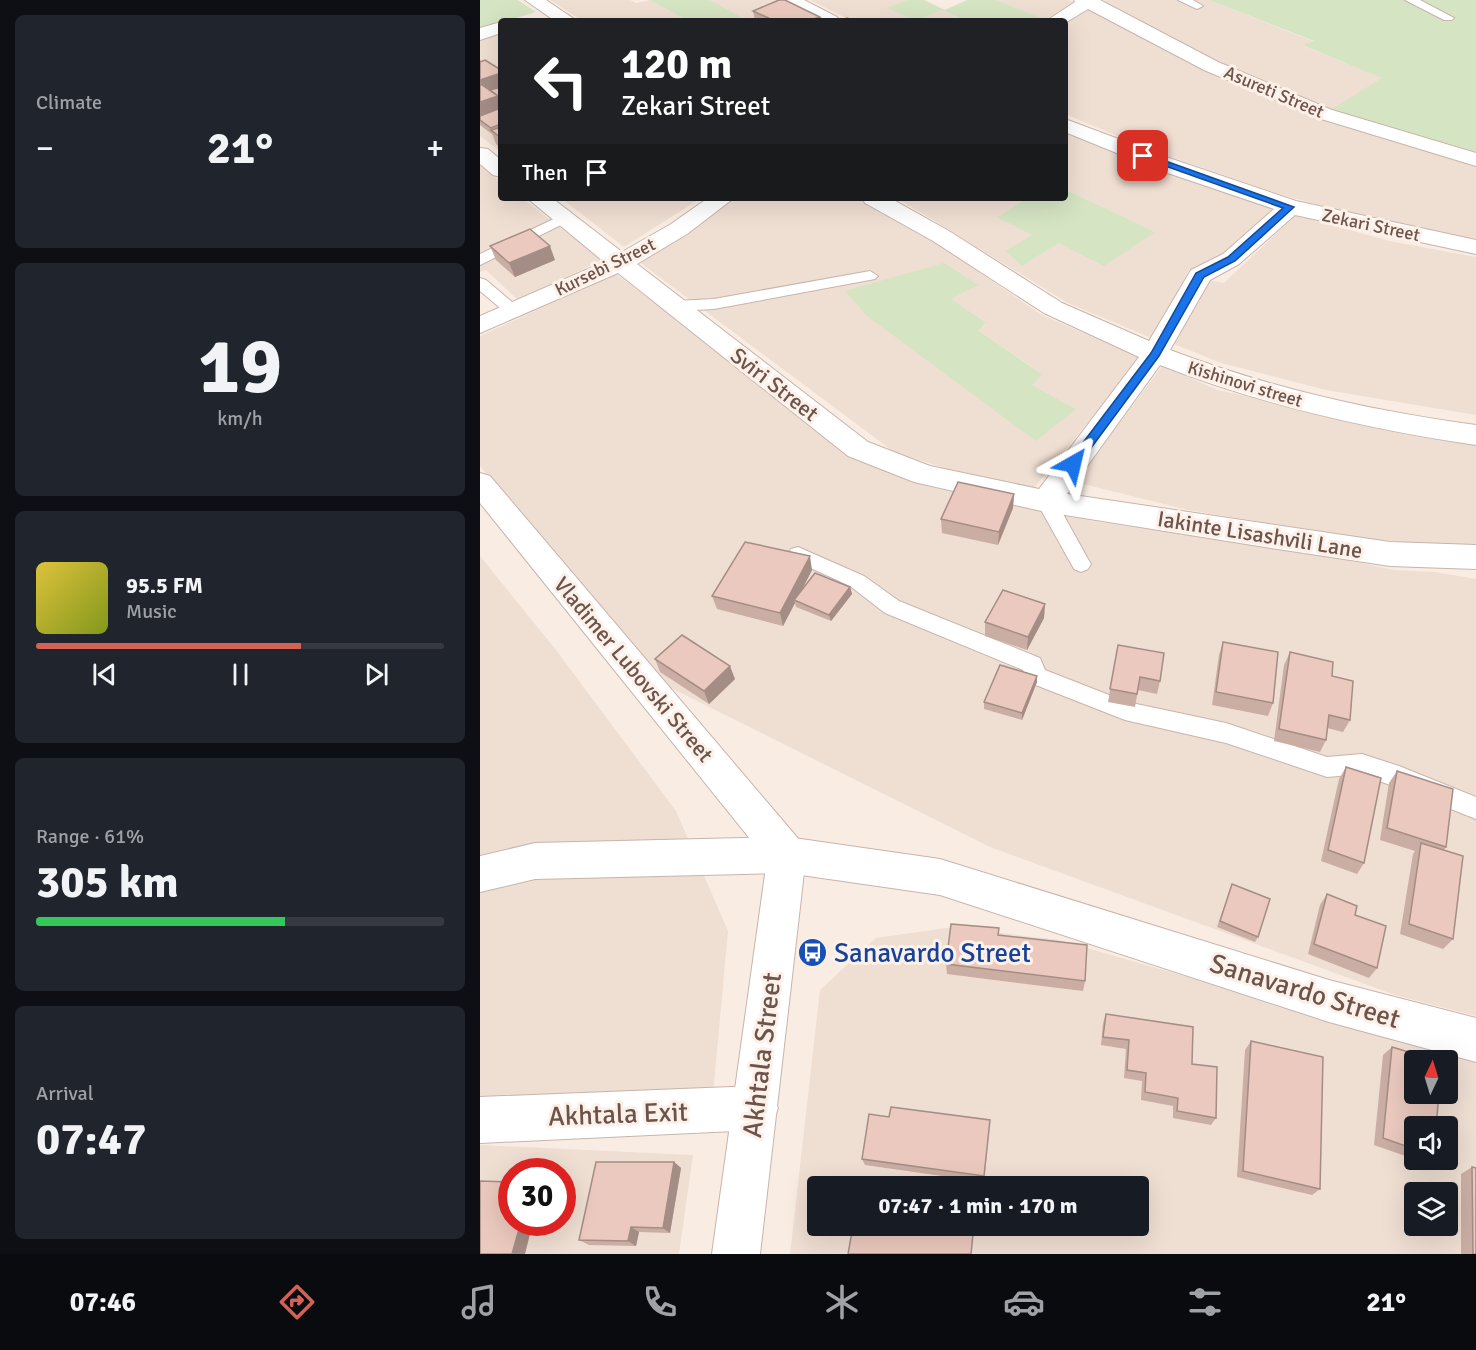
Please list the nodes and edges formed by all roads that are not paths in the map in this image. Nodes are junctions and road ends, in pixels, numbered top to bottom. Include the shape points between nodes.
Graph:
1 (791, 0) edge
2 (1184, 0) edge
3 (1411, 0) edge
4 (1087, 1) edge
5 (1197, 6) dead end
6 (532, 9) edge
7 (563, 18) edge
8 (825, 18) edge
9 (1060, 18) edge
10 (1448, 18) dead end
11 (498, 28) edge
12 (480, 34) edge
13 (1068, 126) edge
14 (480, 154) edge
15 (1476, 160) edge
16 (498, 168) edge
17 (542, 201) edge
18 (719, 201) edge
19 (878, 201) edge
20 (1290, 207) junction
21 (564, 218) junction
22 (1476, 247) edge
23 (480, 260) edge
24 (621, 263) junction
25 (870, 276) dead end
26 (480, 283) edge
27 (675, 306) junction
28 (512, 310) junction
29 (480, 325) edge
30 (1155, 354) junction
31 (1476, 435) edge
32 (480, 483) edge
33 (1046, 501) junction
34 (798, 554) edge
35 (1476, 557) edge
36 (1081, 564) dead end
37 (1476, 808) edge
38 (787, 855) junction
39 (480, 874) edge
40 (1476, 1040) edge
41 (756, 1108) junction
42 (480, 1119) edge
43 (736, 1254) edge

1 - 8 street
2 - 5 lane
3 - 10 lane
4 - 9 street
4 - 15 street, Asureti Street via 1211,66 1325,114
6 - 7 street via 552,11
11 - 12 street
13 - 20 street, Zekari Street
14 - 16 street
17 - 21 street, Sviri Street
18 - 24 street, Kursebi Street
19 - 30 street, Kishinovi street via 1053,308
20 - 22 street, Zekari Street
20 - 30 street via 1231,259 1200,275
21 - 23 lane
21 - 24 street, Sviri Street
24 - 27 street, Sviri Street
24 - 28 street, Kursebi Street
25 - 27 lane via 714,304
26 - 28 lane
27 - 33 street, Sviri Street via 858,449 924,476
28 - 29 street, Kursebi Street
30 - 31 street, Kishinovi street via 1223,380 1313,405
30 - 33 street
32 - 38 street, Vladimer Lubovski Street
33 - 35 street, Iakinte Lisashvili Lane via 1390,554
33 - 36 lane
34 - 37 lane via 857,581 892,607 1032,664 1036,676 1125,711 1226,733 1327,767 1362,764
38 - 39 street, Sanavardo Street via 535,861
38 - 40 street, Sanavardo Street via 940,877 1329,1001
38 - 41 street, Akhtala Street
41 - 42 street, Akhtala Exit
41 - 43 street, Akhtala Street

